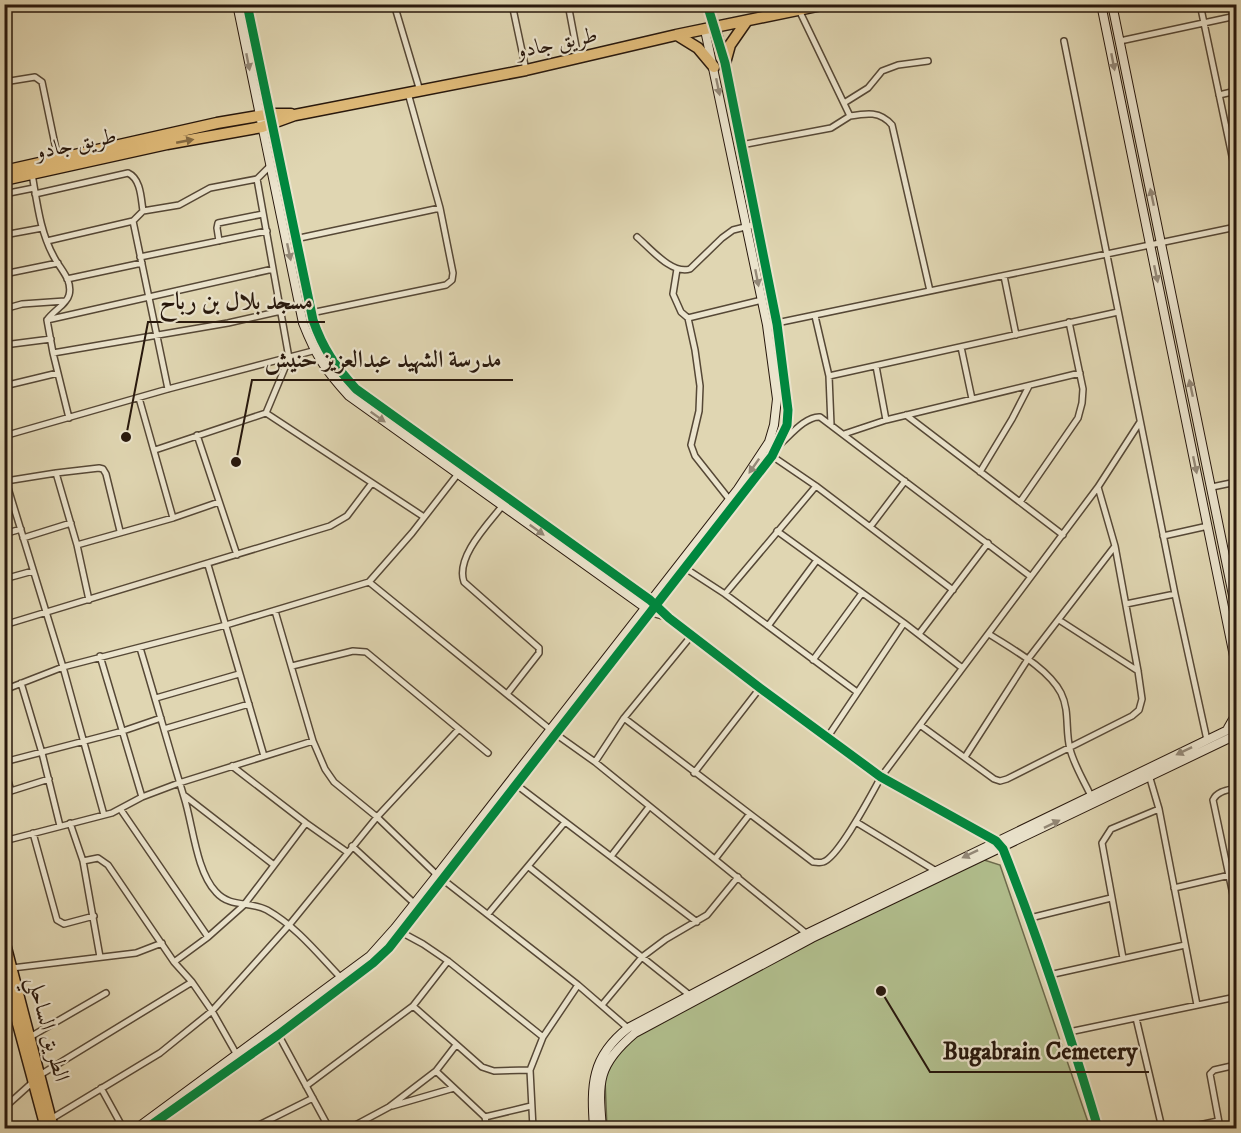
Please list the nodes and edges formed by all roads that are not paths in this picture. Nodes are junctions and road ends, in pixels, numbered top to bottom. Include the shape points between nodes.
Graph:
1 (237, 4) edge
2 (247, 4) edge
3 (394, 4) edge
4 (512, 4) edge
5 (568, 4) edge
6 (707, 4) edge
7 (827, 4) edge
8 (1101, 4) edge
9 (1112, 4) edge
10 (1200, 4) edge
11 (800, 10) junction
12 (709, 15) junction
13 (1236, 16) edge
14 (746, 22) junction
15 (1204, 23) junction
16 (710, 28) junction
17 (676, 35) junction
18 (1064, 41) dead end
19 (1120, 41) junction
20 (579, 59) junction
21 (928, 60) dead end
22 (725, 63) junction
23 (714, 67) junction
24 (526, 70) junction
25 (4, 82) edge
26 (420, 91) junction
27 (1236, 91) edge
28 (408, 93) junction
29 (1219, 95) junction
30 (843, 103) junction
31 (850, 116) junction
32 (266, 120) junction
33 (741, 145) junction
34 (58, 159) junction
35 (271, 165) junction
36 (4, 171) edge
37 (32, 174) junction
38 (1236, 176) edge
39 (257, 179) junction
40 (4, 180) edge
41 (35, 191) junction
42 (4, 194) edge
43 (440, 208) junction
44 (143, 211) junction
45 (263, 214) junction
46 (133, 221) junction
47 (757, 224) junction
48 (747, 226) junction
49 (1236, 227) edge
50 (42, 228) junction
51 (267, 231) junction
52 (4, 234) edge
53 (637, 237) dead end
54 (295, 239) junction
55 (47, 241) junction
56 (219, 241) junction
57 (1162, 243) junction
58 (1150, 245) junction
59 (1107, 254) junction
60 (141, 260) junction
61 (58, 263) junction
62 (273, 269) junction
63 (677, 269) junction
64 (4, 274) edge
65 (1004, 276) junction
66 (67, 279) junction
67 (930, 291) junction
68 (150, 298) junction
69 (762, 300) junction
70 (66, 301) junction
71 (4, 309) edge
72 (281, 311) junction
73 (1118, 312) junction
74 (311, 313) junction
75 (815, 316) junction
76 (688, 318) junction
77 (48, 320) junction
78 (1069, 322) junction
79 (777, 324) junction
80 (767, 325) junction
81 (157, 334) junction
82 (1016, 334) junction
83 (51, 339) junction
84 (4, 345) edge
85 (961, 347) junction
86 (324, 348) junction
87 (315, 351) junction
88 (53, 353) junction
89 (289, 358) junction
90 (876, 366) junction
91 (58, 372) junction
92 (1080, 373) junction
93 (829, 376) junction
94 (4, 386) edge
95 (1029, 386) junction
96 (168, 388) junction
97 (138, 398) junction
98 (972, 399) junction
99 (266, 413) junction
100 (906, 415) junction
101 (69, 418) junction
102 (886, 420) junction
103 (1140, 422) junction
104 (831, 425) junction
105 (844, 434) junction
106 (197, 435) junction
107 (4, 436) edge
108 (778, 446) junction
109 (155, 450) junction
110 (772, 456) junction
111 (464, 466) junction
112 (980, 472) junction
113 (56, 473) junction
114 (459, 473) junction
115 (5, 478) edge
116 (905, 481) junction
117 (1236, 482) edge
118 (372, 483) junction
119 (816, 486) junction
120 (1098, 487) junction
121 (1212, 487) junction
122 (729, 499) junction
123 (219, 502) junction
124 (1020, 502) junction
125 (502, 505) junction
126 (424, 517) junction
127 (173, 518) junction
128 (71, 524) junction
129 (1208, 526) junction
130 (870, 527) junction
131 (21, 529) junction
132 (120, 531) junction
133 (777, 531) junction
134 (4, 534) edge
135 (1063, 535) junction
136 (1163, 536) junction
137 (23, 538) junction
138 (987, 543) junction
139 (77, 545) junction
140 (1115, 546) junction
141 (237, 555) junction
142 (817, 560) junction
143 (208, 565) junction
144 (685, 568) junction
145 (33, 571) junction
146 (1030, 576) junction
147 (4, 579) edge
148 (369, 582) junction
149 (953, 590) junction
150 (862, 593) junction
151 (725, 594) junction
152 (1175, 594) junction
153 (89, 600) junction
154 (650, 600) junction
155 (1126, 604) junction
156 (651, 608) junction
157 (1236, 610) edge
158 (275, 611) junction
159 (45, 612) junction
160 (1059, 620) junction
161 (904, 622) junction
162 (4, 625) edge
163 (226, 625) junction
164 (768, 626) junction
165 (919, 634) junction
166 (989, 634) junction
167 (692, 635) junction
168 (140, 648) junction
169 (100, 657) junction
170 (1028, 659) junction
171 (813, 660) junction
172 (292, 666) junction
173 (1236, 666) edge
174 (63, 667) junction
175 (961, 667) junction
176 (1138, 671) junction
177 (239, 675) junction
178 (21, 683) junction
179 (760, 688) junction
180 (4, 690) edge
181 (857, 692) junction
182 (507, 694) junction
183 (156, 698) junction
184 (249, 704) junction
185 (1236, 714) edge
186 (161, 718) junction
187 (624, 718) junction
188 (920, 725) junction
189 (1236, 726) edge
190 (164, 729) junction
191 (459, 729) junction
192 (123, 730) junction
193 (554, 732) junction
194 (1236, 735) edge
195 (1225, 736) junction
196 (827, 738) junction
197 (1207, 740) junction
198 (84, 741) junction
199 (313, 741) junction
200 (1236, 742) edge
201 (1070, 749) junction
202 (42, 753) junction
203 (488, 753) dead end
204 (264, 756) junction
205 (965, 758) junction
206 (4, 762) edge
207 (595, 762) junction
208 (232, 766) junction
209 (4, 767) edge
210 (694, 773) junction
211 (1148, 773) junction
212 (881, 777) junction
213 (49, 779) junction
214 (179, 783) junction
215 (514, 783) junction
216 (1236, 788) edge
217 (184, 796) junction
218 (1091, 796) junction
219 (142, 797) junction
220 (649, 807) junction
221 (1159, 809) junction
222 (121, 810) junction
223 (104, 815) junction
224 (749, 815) junction
225 (377, 817) junction
226 (565, 822) junction
227 (856, 822) junction
228 (70, 823) junction
229 (306, 823) junction
230 (60, 826) junction
231 (33, 833) junction
232 (4, 841) edge
233 (996, 841) junction
234 (352, 846) junction
235 (1003, 849) junction
236 (347, 852) junction
237 (612, 855) junction
238 (715, 859) junction
239 (83, 861) junction
240 (274, 864) junction
241 (529, 867) junction
242 (936, 871) junction
243 (1230, 875) junction
244 (440, 876) junction
245 (738, 877) junction
246 (1174, 888) junction
247 (1111, 898) junction
248 (244, 905) junction
249 (417, 905) junction
250 (1236, 909) edge
251 (488, 914) junction
252 (94, 916) junction
253 (1030, 918) junction
254 (697, 922) junction
255 (290, 924) junction
256 (398, 930) junction
257 (809, 936) junction
258 (208, 937) junction
259 (4, 940) edge
260 (162, 943) junction
261 (1185, 945) junction
262 (100, 957) junction
263 (642, 957) junction
264 (1123, 958) junction
265 (448, 961) junction
266 (174, 962) junction
267 (8, 970) edge
268 (1049, 975) junction
269 (341, 978) junction
270 (192, 982) junction
271 (578, 985) junction
272 (106, 993) dead end
273 (1236, 997) edge
274 (693, 998) junction
275 (602, 1005) junction
276 (1197, 1005) junction
277 (413, 1006) junction
278 (212, 1011) junction
279 (1136, 1017) junction
280 (276, 1031) junction
281 (632, 1031) junction
282 (1069, 1032) junction
283 (30, 1037) junction
284 (543, 1037) junction
285 (456, 1045) junction
286 (237, 1055) junction
287 (1236, 1065) edge
288 (530, 1070) junction
289 (436, 1071) junction
290 (37, 1078) junction
291 (306, 1086) junction
292 (101, 1088) junction
293 (454, 1088) junction
294 (4, 1094) edge
295 (313, 1098) junction
296 (10, 1102) junction
297 (531, 1106) junction
298 (388, 1107) junction
299 (4, 1108) edge
300 (485, 1117) junction
301 (1218, 1120) junction
302 (50, 1125) edge
303 (151, 1127) edge
304 (123, 1128) edge
305 (137, 1128) edge
306 (253, 1128) edge
307 (329, 1128) edge
308 (350, 1128) edge
309 (487, 1128) edge
310 (533, 1128) edge
311 (594, 1128) edge
312 (602, 1128) edge
313 (1098, 1128) edge
314 (1162, 1128) edge
315 (1185, 1128) edge
316 (1220, 1128) edge

1 -> 32 street
2 - 32 street
3 - 26 street
4 - 24 street
5 - 20 street
6 - 12 street
7 - 11 highway, طريق جادو
8 -> 58 street
9 - 19 street
10 - 15 street
11 - 14 highway, طريق جادو
11 - 30 street
12 - 16 street
12 - 16 street
13 - 15 street
14 - 16 highway, طريق جادو
14 - 22 highway via 730,45
15 - 19 street
15 - 29 street
16 - 17 highway, طريق جادو
16 - 22 street
16 - 23 street
17 - 20 highway, طريق جادو
17 - 23 highway via 698,48
18 - 59 street
57 -> 19 street
20 - 24 highway, طريق جادو
21 - 30 street via 898,64 882,71 868,88
22 - 33 street
23 -> 48 street
24 - 26 highway, طريق جادو
25 - 34 street via 35,77 42,82
26 - 28 highway, طريق جادو
27 - 29 street
28 - 32 highway, طريق جادو
28 - 43 street
29 - 38 street
30 - 31 street
31 - 33 street via 831,128
31 - 67 street via 879,115 892,125
32 - 34 highway, طريق جادو via 217,123
32 - 35 street
37 -> 32 highway, طريق جادو
32 - 54 street
33 - 47 street
34 - 36 highway, طريق جادو
35 - 39 street
35 -> 87 street via 303,322
37 - 40 highway, طريق جادو
37 - 41 street
39 - 44 street via 217,186 179,205
39 - 45 street
41 - 42 street
41 - 44 street via 128,173 138,183
41 - 50 street
43 - 54 street
43 - 74 street via 453,273 446,285
44 - 46 street
45 - 51 street
45 - 56 street via 218,223
46 - 55 street
46 - 60 street
47 - 48 street
47 - 79 street
48 - 63 street via 722,238 690,269
48 -> 69 street
49 - 57 street
50 - 52 street
50 - 55 street
51 - 56 street
51 - 62 street
53 - 63 street
54 - 74 street
55 - 61 street
56 - 60 street
57 - 58 street
121 -> 57 street
58 - 59 street
58 -> 129 street
59 - 65 street
59 - 73 street
60 - 66 street
60 - 68 street
61 - 64 street
61 - 66 street
62 - 68 street
62 - 72 street
63 - 76 street via 673,294
65 - 67 street
65 - 82 street
66 - 70 street
67 - 75 street
68 - 77 street
68 - 81 street
69 - 76 street
69 - 80 street
70 - 71 street
70 - 77 street
72 - 81 street
72 - 89 street
73 - 78 street
73 - 103 street
74 - 86 street
75 - 79 street
75 - 93 street
76 - 122 street via 700,386 691,445 695,456
77 - 83 street
78 - 82 street
78 - 92 street
79 - 80 street
79 - 108 street via 788,411
80 -> 122 street via 777,399 774,424 765,450
81 - 88 street
81 - 96 street
82 - 85 street
83 - 84 street
83 - 88 street
85 - 90 street
85 - 98 street
86 - 87 street
86 - 111 street via 334,366 356,389
87 - 89 street
87 -> 114 street via 326,371 349,396
88 - 91 street
89 - 96 street
89 - 99 street
90 - 93 street
90 - 102 street
91 - 94 street
91 - 101 street
92 - 95 street
92 - 124 street via 1083,389 1078,418
93 - 104 street
95 - 98 street
95 - 112 street
96 - 97 street
97 - 101 street
97 - 109 street
98 - 100 street
99 - 106 street
99 - 118 street
100 - 102 street
100 - 112 street
101 - 107 street
102 - 105 street
103 - 120 street
103 - 136 street
104 - 105 street
104 - 108 street via 814,416
105 - 116 street
106 - 109 street
106 - 123 street
108 - 110 street
109 - 127 street
110 - 119 street
110 - 144 street
111 - 114 street
111 - 154 street
112 - 124 street
113 - 115 street
113 - 128 street
113 - 132 street via 103,469
114 - 125 street
114 - 126 street
115 - 131 street
116 - 130 street
116 - 138 street
117 - 121 street
118 - 126 street
118 - 141 street via 340,521
119 - 130 street
119 - 133 street
120 - 135 street
120 - 140 street
121 - 157 street
122 - 154 street
123 - 127 street
123 - 141 street
124 - 135 street
125 -> 156 street
125 - 182 street via 471,547 462,576 464,582 539,648
126 - 148 street
127 - 132 street
128 - 137 street
128 - 139 street
129 - 136 street
129 - 173 street
130 - 149 street
131 - 134 street
131 - 137 street
132 - 139 street
133 - 142 street
133 - 151 street
135 - 146 street
136 - 152 street
137 - 145 street
138 - 146 street
138 - 149 street
139 - 153 street
140 - 155 street
140 - 160 street
141 - 143 street
142 - 150 street
142 - 164 street
143 - 153 street
143 - 163 street
144 - 151 street
144 - 156 street
145 - 147 street
145 - 159 street
146 - 166 street
148 - 158 street
148 - 182 street
149 - 165 street
150 - 161 street
150 - 171 street
151 - 164 street
152 - 155 street
152 - 197 street
153 - 159 street
154 - 156 street
155 - 176 street
156 - 167 street
156 - 193 street
158 - 163 street
158 - 172 street
159 - 162 street
159 - 174 street
160 - 170 street
160 - 176 street
161 - 165 street
161 - 181 street
163 - 168 street
163 - 177 street
164 - 171 street
165 - 175 street
166 - 170 street
166 - 175 street
167 - 179 street
167 - 187 street
168 - 169 street
168 - 183 street
169 - 174 street
169 - 192 street
170 - 201 street via 1062,694
170 - 205 street
171 - 181 street
172 - 191 street via 353,651 366,652
172 - 199 street
174 - 178 street
174 - 198 street
175 - 188 street
176 - 201 street via 1142,699 1139,710
177 - 183 street
177 - 184 street
178 - 180 street
178 - 202 street
179 - 196 street
179 - 210 street
181 - 196 street
182 - 193 street
183 - 186 street
184 - 190 street
184 - 204 street
185 - 195 street
186 - 190 street
186 - 192 street
187 - 207 street
187 - 210 street
188 - 205 street
188 - 212 street
189 - 195 street
190 - 214 street
191 - 203 street
191 - 225 street
192 - 198 street
192 - 219 street
193 - 207 street
193 - 215 street
194 - 195 street
195 - 197 street
195 - 200 street
195 - 211 street
196 - 212 street
197 -> 211 street
198 - 202 street
198 - 223 street
199 - 204 street
199 - 225 street via 334,782
201 - 205 street via 1000,781
201 - 218 street
202 - 206 street
202 - 213 street
204 - 208 street
207 - 220 street
208 - 214 street
208 - 229 street
209 - 213 street via 11,791
210 - 224 street
211 - 218 street
211 - 221 street
235 -> 211 street
212 - 227 street
212 - 233 street
213 - 230 street
214 - 217 street
214 - 219 street
215 - 226 street
215 - 244 street
216 - 243 street via 1220,792 1213,800
217 - 240 street
217 - 248 street via 209,881 224,899
218 - 233 street
219 - 222 street
220 - 237 street
220 - 238 street
221 - 246 street
221 - 247 street via 1105,835 1102,843
222 - 223 street
222 - 258 street
223 - 228 street
224 - 227 street via 813,862 822,863
224 - 238 street
225 - 234 street
225 - 244 street
226 - 237 street
226 - 241 street
227 - 242 street
228 - 230 street
228 - 239 street
229 - 236 street
229 - 240 street
230 - 231 street
231 - 232 street
231 - 252 street via 57,920 64,924
233 - 235 street
233 -> 242 street
234 - 236 street
234 - 249 street
235 - 253 street
235 - 257 street
236 - 255 street
237 - 254 street
238 - 245 street
239 - 252 street
239 - 260 street via 98,858 108,865
240 - 248 street
241 - 251 street
241 - 263 street
242 - 257 street
243 - 246 street
243 - 250 street
244 - 249 street
244 - 251 street
245 - 254 street
245 - 257 street
246 - 261 street
247 - 253 street
247 - 264 street
248 - 255 street via 265,909
248 - 258 street
249 - 256 street
251 - 271 street
252 - 262 street
253 - 268 street
254 - 263 street
255 - 269 street
255 - 278 street
256 - 265 street
256 - 269 street
256 - 280 street via 373,963
257 - 274 street
258 - 266 street
259 - 267 highway, الطريق الساحلي
260 - 262 street via 136,953
260 - 266 street
261 - 264 street
261 - 276 street
262 - 267 street
263 - 274 street
263 - 275 street
264 - 268 street
265 - 277 street
265 - 284 street
266 - 270 street
267 - 283 highway, الطريق الساحلي
267 - 290 highway, الطريق الساحلي
268 - 282 street
269 - 280 street
270 - 278 street
270 - 290 street
271 - 275 street
271 - 284 street
272 - 283 street
273 - 276 street
274 - 281 street
275 - 281 street
276 - 279 street
277 - 285 street
277 - 291 street
278 - 286 street
278 - 292 street via 160,1053
279 - 282 street
279 - 314 street
280 - 286 street
280 - 291 street
280 - 303 street
281 - 311 street via 616,1038 598,1062 591,1094
281 - 312 street via 606,1065 601,1079
282 - 313 street
283 - 290 highway, الطريق الساحلي
284 - 288 street
285 - 288 street via 482,1067 494,1071
285 - 289 street
286 - 305 street
287 - 301 street via 1210,1074
288 - 297 street
289 - 293 street
289 - 298 street
290 - 296 street
290 - 302 highway, الطريق الساحلي
291 - 295 street
292 - 302 street
292 - 304 street
293 - 298 street
293 - 300 street
294 - 296 street
295 - 306 street
295 - 307 street
296 - 299 street
297 - 300 street
297 - 310 street
298 - 308 street
300 - 309 street
301 - 315 street
301 - 316 street

